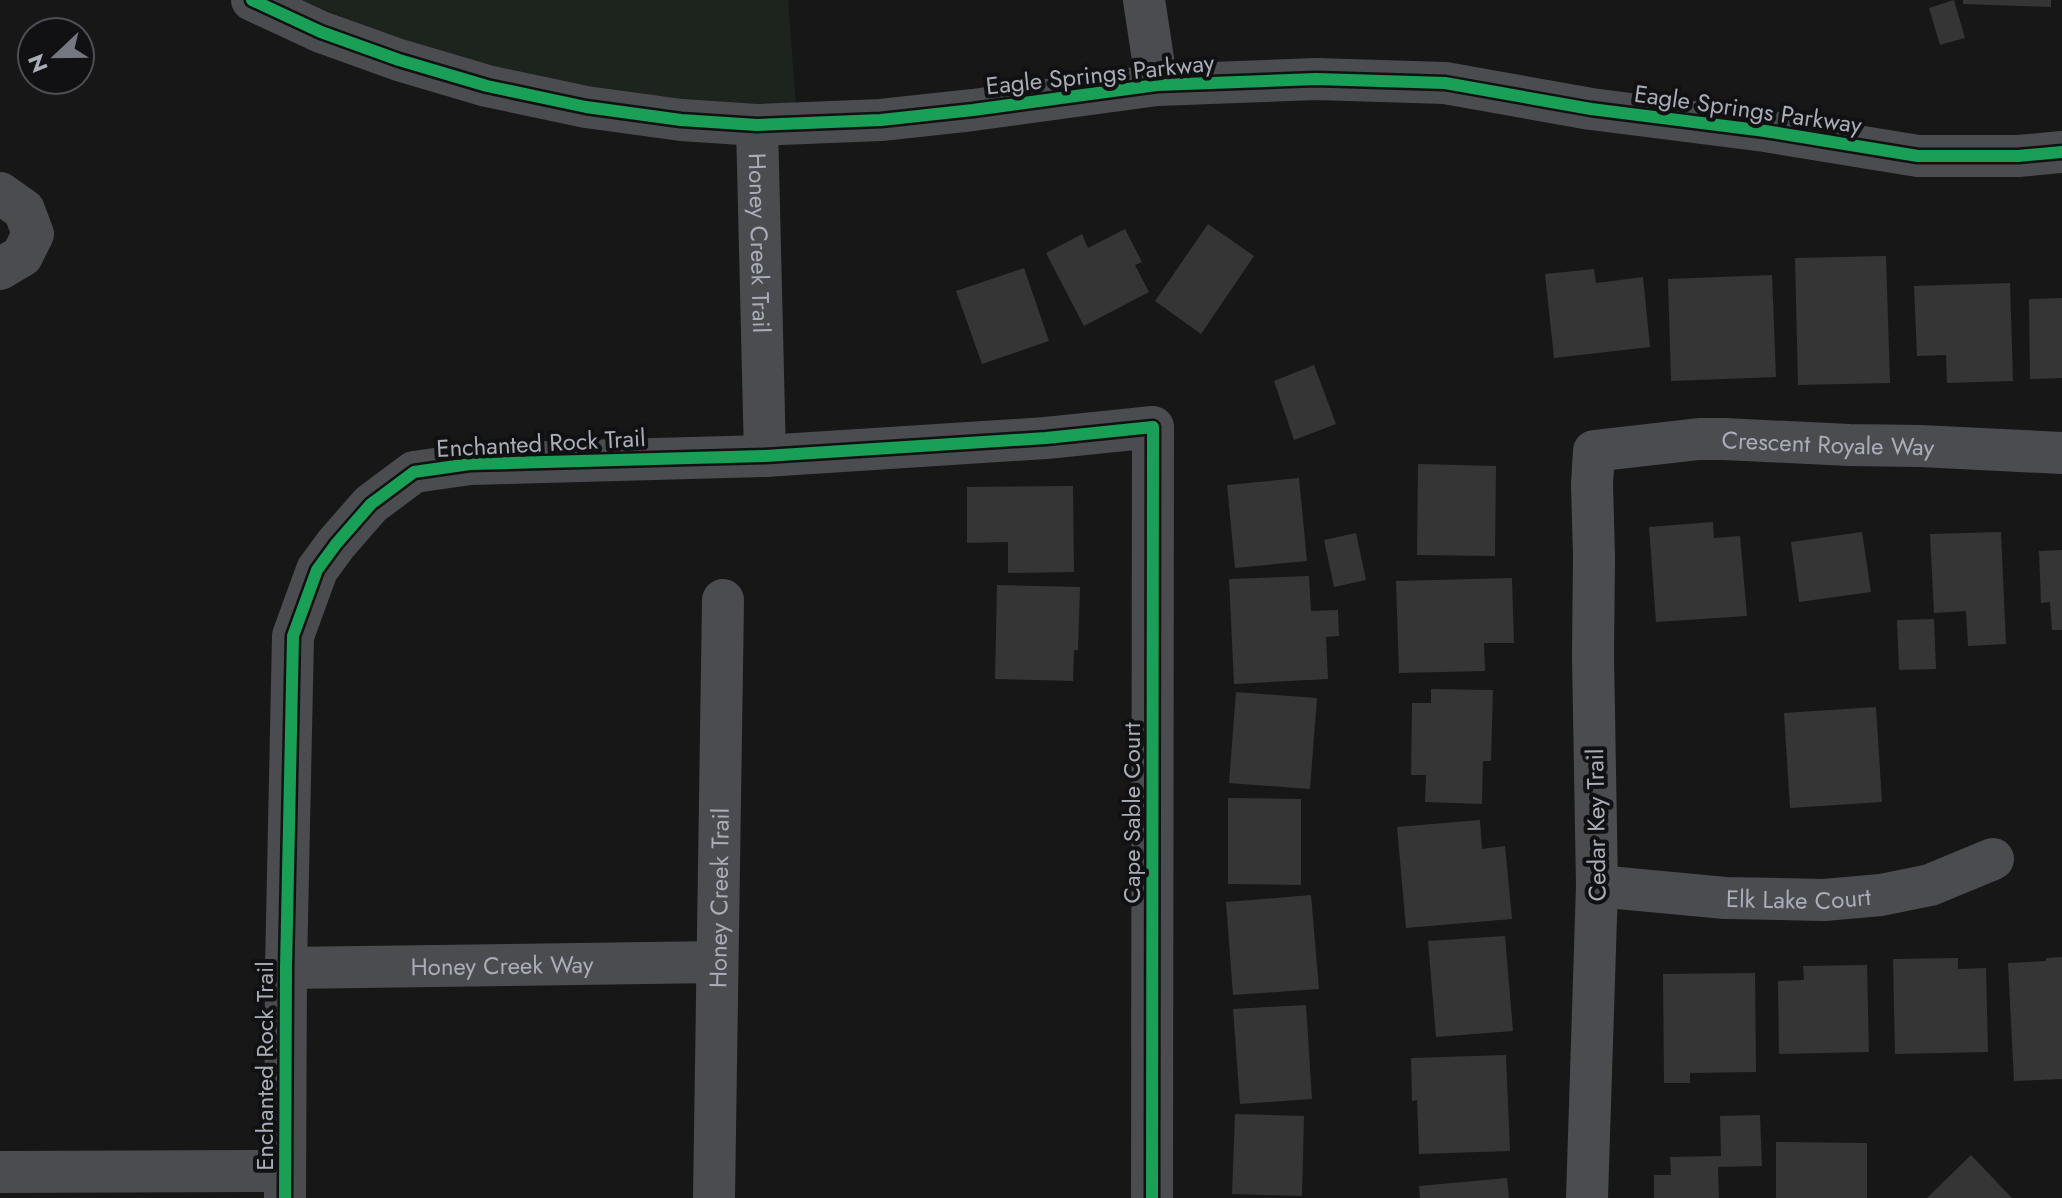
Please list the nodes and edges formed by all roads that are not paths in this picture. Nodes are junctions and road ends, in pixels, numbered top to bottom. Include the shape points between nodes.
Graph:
1 (252, 0) edge
2 (1144, 0) edge
3 (1157, 85) junction
4 (757, 125) junction
5 (2062, 152) edge
6 (0, 193) edge
7 (0, 269) edge
8 (1153, 427) joint
9 (1594, 451) joint
10 (2062, 453) edge
11 (765, 456) junction
12 (723, 600) dead end
13 (1993, 859) dead end
14 (1597, 886) junction
15 (717, 962) junction
16 (286, 968) junction
17 (0, 1172) edge
18 (285, 1185) edge
19 (714, 1198) edge
20 (1152, 1198) edge
21 (1587, 1198) edge

1 - 4 street, Eagle Springs Parkway via 321,32 487,86 586,107
2 - 3 street
3 - 4 street, Eagle Springs Parkway via 881,120
3 - 5 street, Eagle Springs Parkway via 1316,79 1445,83 1918,156
4 - 11 street, Honey Creek Trail
6 - 7 street via 24,210 33,234 22,256
8 - 11 street, Enchanted Rock Trail
8 - 20 street, Cape Sable Court
9 - 10 street, Crescent Royale Way via 1724,439
9 - 14 street, Cedar Key Trail
11 - 16 street, Enchanted Rock Trail via 470,464 414,472 371,504 317,570 293,636
12 - 15 street, Honey Creek Trail
13 - 14 street, Elk Lake Court via 1930,885 1824,900 1725,898
14 - 21 street, Cedar Key Trail
15 - 16 street, Honey Creek Way
15 - 19 street, Honey Creek Trail
16 - 18 street, Enchanted Rock Trail
17 - 18 street

